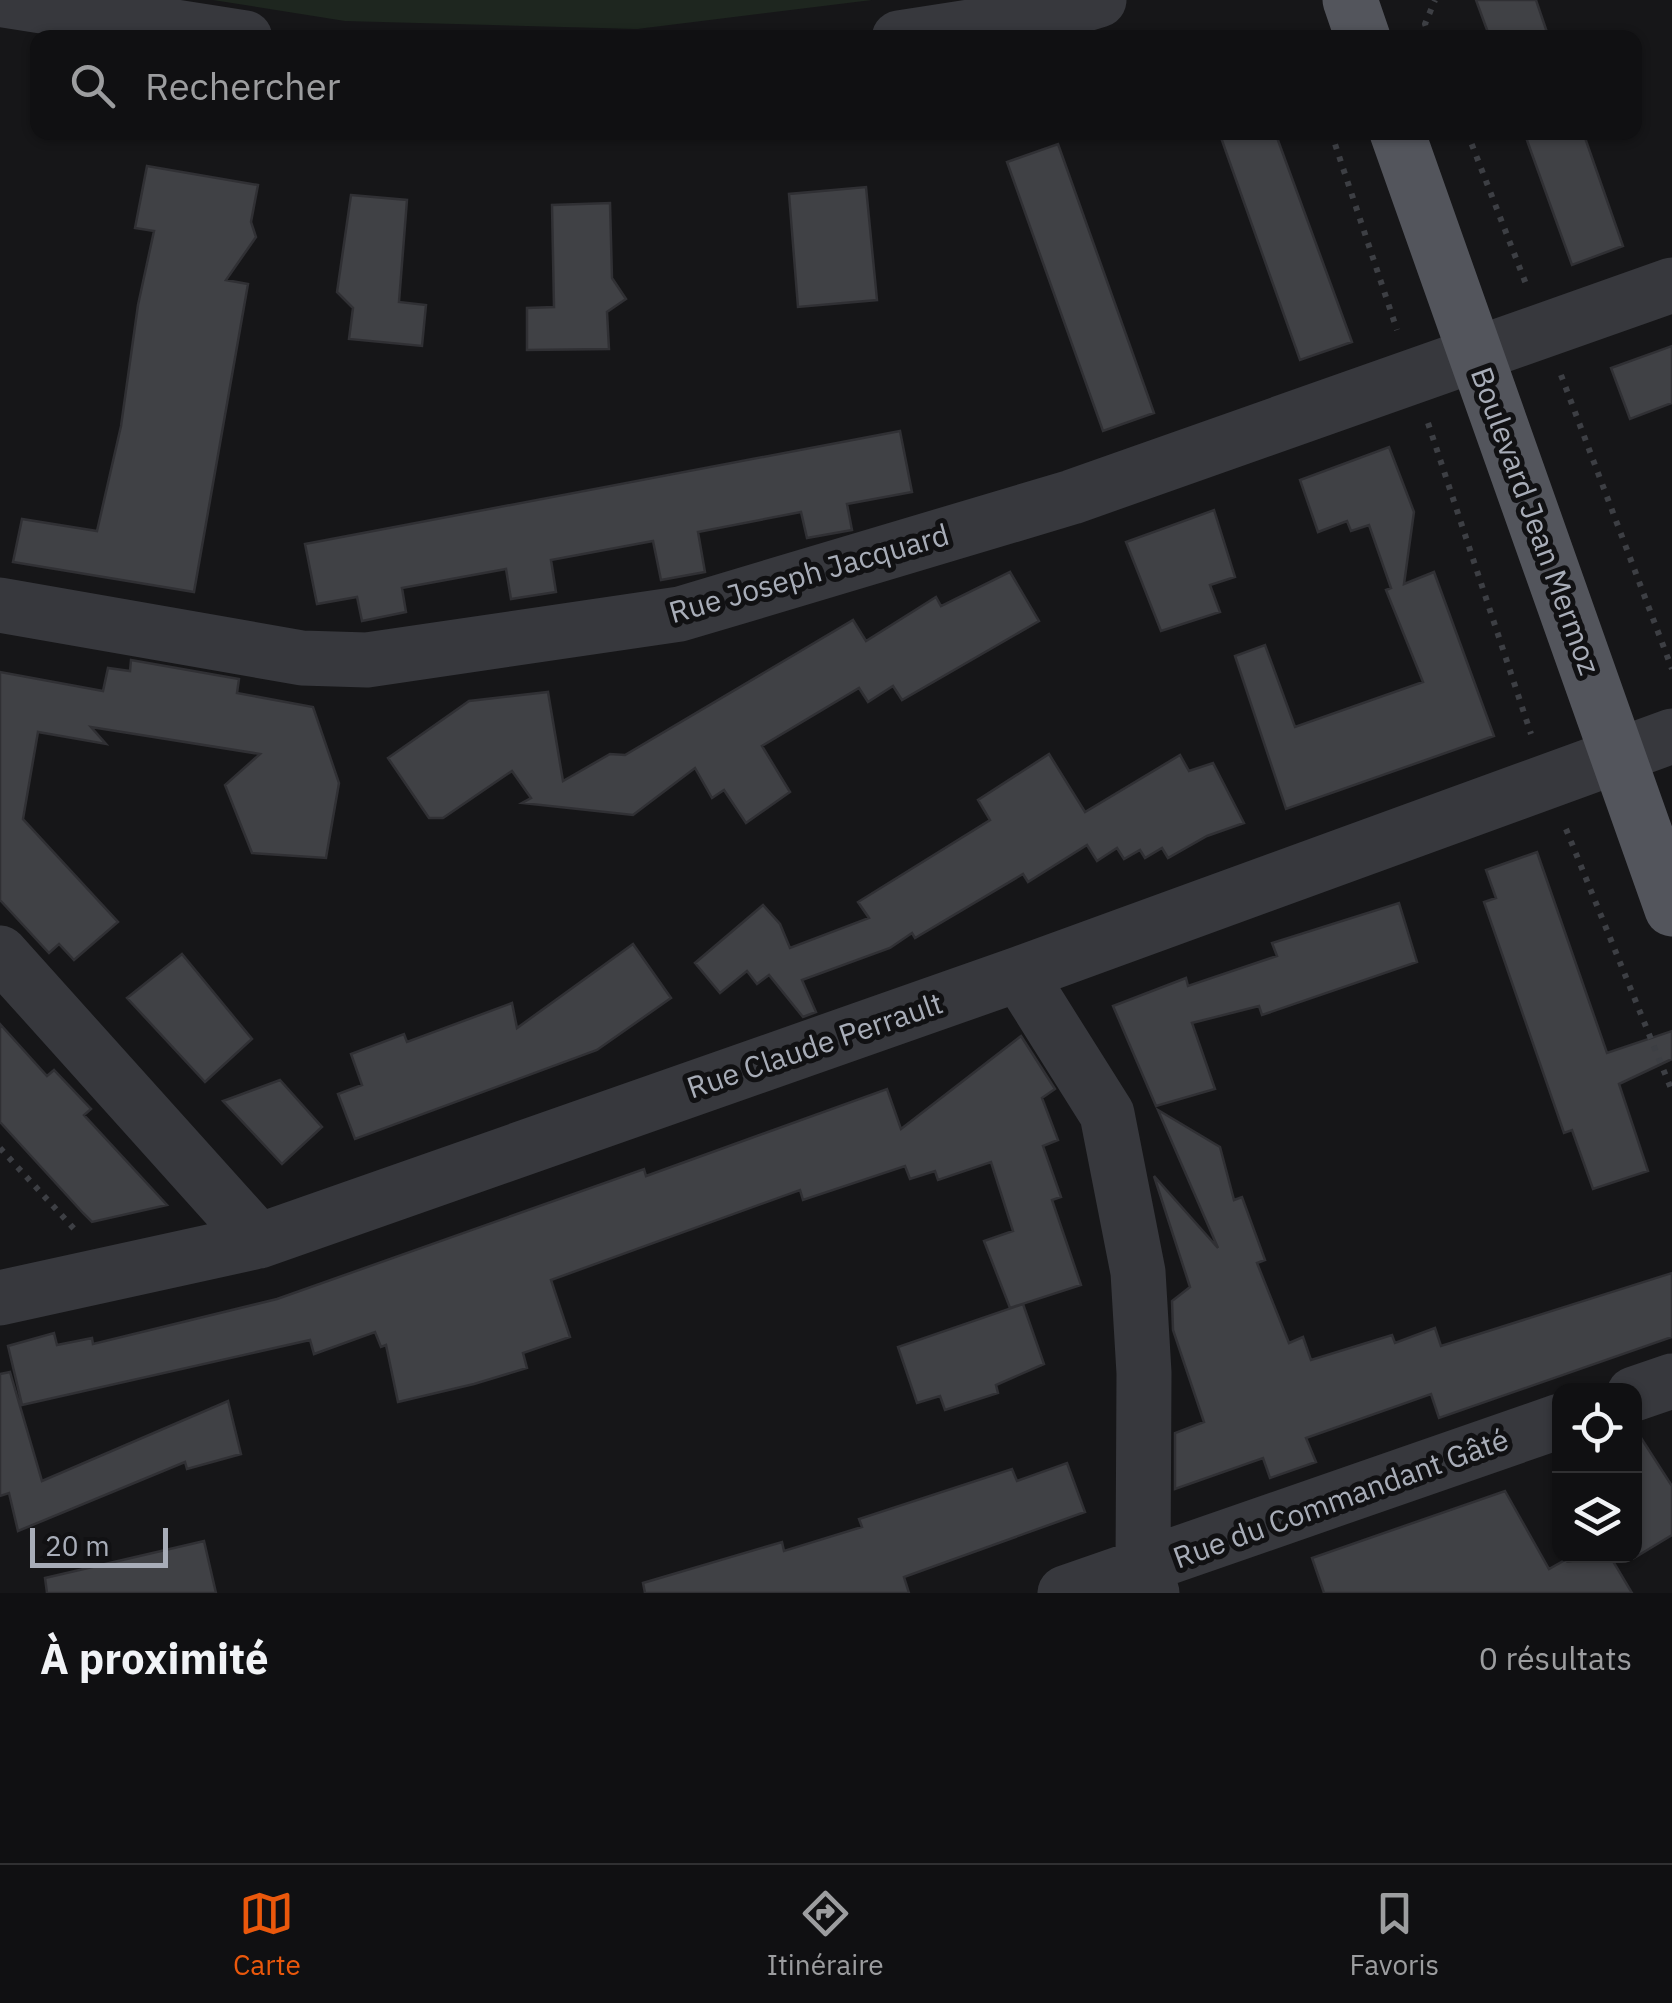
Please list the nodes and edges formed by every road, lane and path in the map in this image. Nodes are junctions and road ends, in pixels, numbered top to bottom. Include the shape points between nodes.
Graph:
1 (4, 0) edge
2 (1099, 0) edge
3 (1350, 0) edge
4 (1435, 0) edge
5 (194, 30) edge
6 (950, 30) edge
7 (1360, 30) edge
8 (1427, 30) edge
9 (1334, 140) edge
10 (1400, 140) edge
11 (1470, 140) edge
12 (1672, 285) edge
13 (1544, 330) junction
14 (1476, 354) junction
15 (1413, 377) junction
16 (0, 605) edge
17 (1672, 668) edge
18 (1672, 736) edge
19 (1535, 747) dead end
20 (1618, 755) junction
21 (1565, 826) dead end
22 (1672, 909) edge
23 (0, 953) edge
24 (1020, 974) junction
25 (1672, 1091) edge
26 (0, 1148) edge
27 (259, 1241) junction
28 (114, 1273) junction
29 (0, 1298) edge
30 (1672, 1381) edge
31 (1642, 1391) edge
32 (1552, 1424) edge
33 (1147, 1581) edge
34 (1065, 1593) edge

1 - 5 street
2 - 6 street
3 - 7 main road
4 - 8 path
9 - 15 path
10 - 14 main road, Boulevard Jean Mermoz
11 - 13 path
12 - 13 street, Rue Joseph Jacquard
13 - 14 street, Rue Joseph Jacquard
13 - 17 path
14 - 15 street, Rue Joseph Jacquard
14 - 20 main road, Boulevard Jean Mermoz
15 - 16 street, Rue Joseph Jacquard via 1035,508 737,600 625,623 367,660 302,658
15 - 19 path
18 - 20 street, Rue Claude Perrault
20 - 22 main road, Boulevard Jean Mermoz
20 - 24 street, Rue Claude Perrault
21 - 25 path
23 - 27 street
24 - 27 street, Rue Claude Perrault
24 - 33 street via 1108,1114 1138,1272
26 - 28 path
27 - 28 street, Rue Claude Perrault
28 - 29 street, Rue Claude Perrault
30 - 31 street
32 - 33 street, Rue du Commandant Gâté
33 - 34 street, Rue du Commandant Gâté

